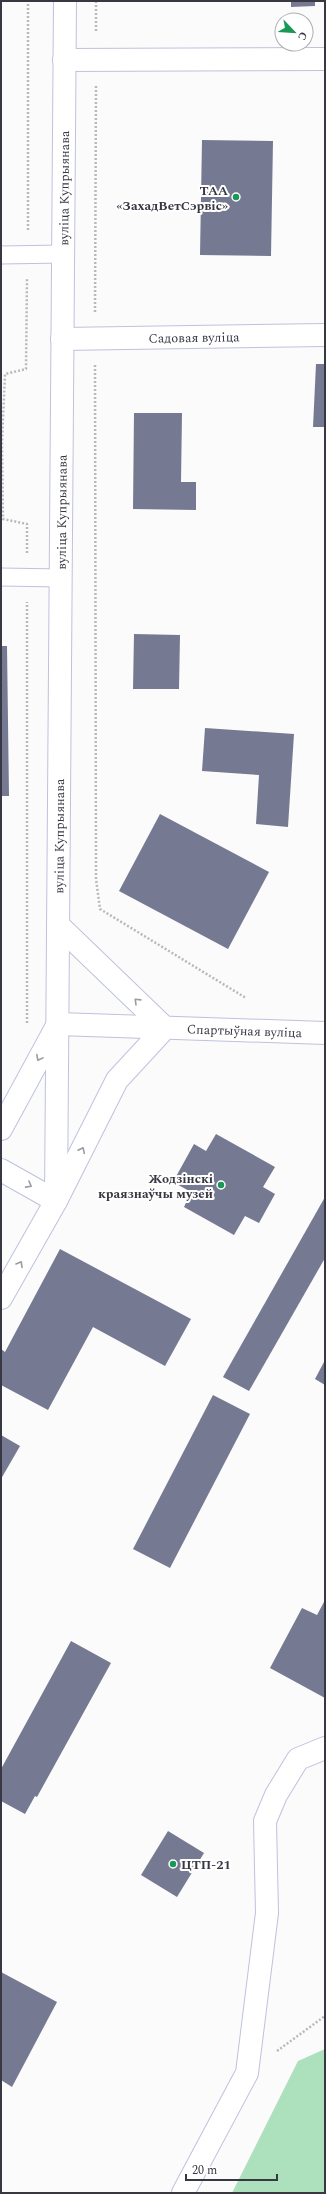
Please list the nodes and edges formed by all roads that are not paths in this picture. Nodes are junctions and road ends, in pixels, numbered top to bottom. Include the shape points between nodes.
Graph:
1 (65, 1) edge
2 (325, 59) edge
3 (64, 60) junction
4 (63, 254) junction
5 (1, 255) edge
6 (325, 335) edge
7 (62, 339) junction
8 (1, 577) edge
9 (61, 578) junction
10 (58, 925) junction
11 (58, 1024) junction
12 (165, 1028) junction
13 (325, 1033) edge
14 (1, 1129) edge
15 (1, 1170) edge
16 (56, 1201) junction
17 (1, 1298) edge
18 (325, 1748) edge
19 (183, 2193) edge

1 - 3 street, вуліца Купрыянава
2 - 3 street
3 - 4 street, вуліца Купрыянава
4 - 5 lane
4 - 7 street, вуліца Купрыянава
6 - 7 street, Садовая вуліца
7 - 9 street, вуліца Купрыянава
8 - 9 lane
9 - 10 street, вуліца Купрыянава
10 - 11 street, вуліца Купрыянава
12 -> 10 street
11 - 12 street, Спартыўная вуліца
11 -> 14 street, вуліца Купрыянава
11 - 16 street, вуліца Купрыянава
12 - 13 street, Спартыўная вуліца
16 -> 12 street, вуліца Купрыянава via 117,1080
15 -> 16 street
17 -> 16 street, вуліца Купрыянава
18 - 19 street via 298,1758 276,1795 265,1822 267,1913 247,2073

